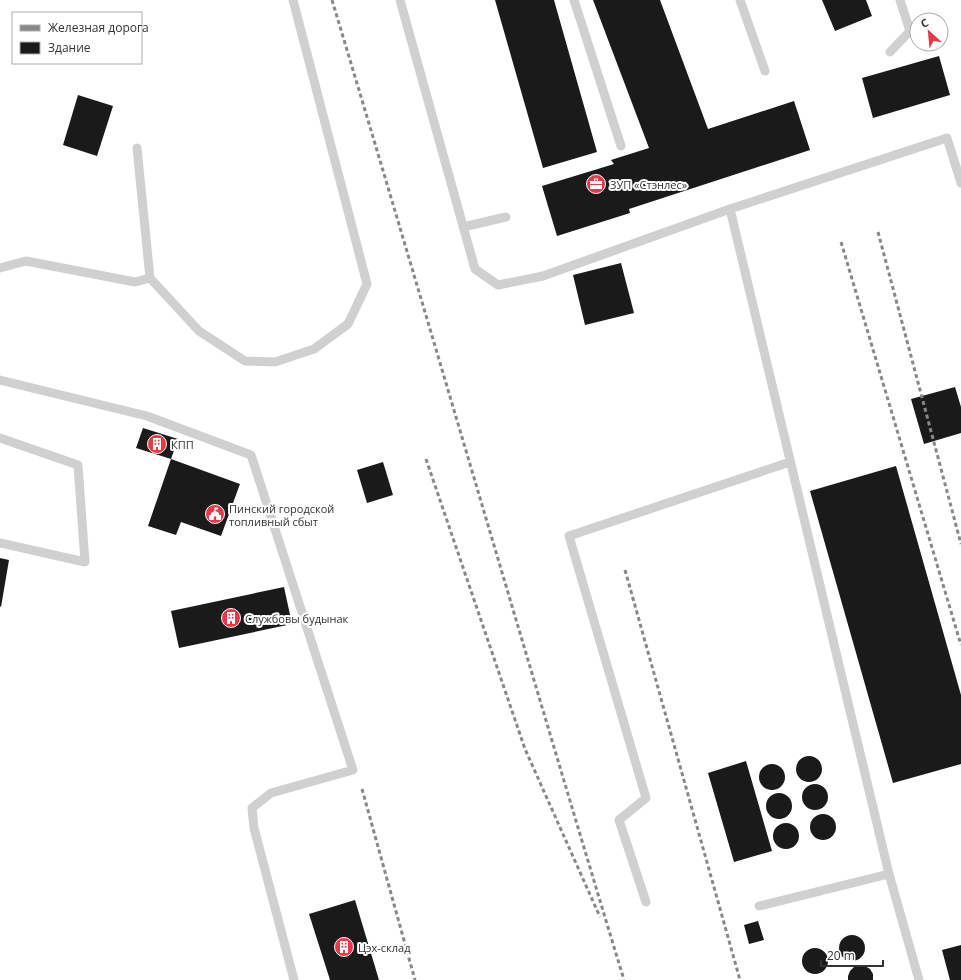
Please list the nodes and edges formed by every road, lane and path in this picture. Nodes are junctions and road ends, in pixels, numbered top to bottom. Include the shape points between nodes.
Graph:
1 (293, 0) edge
2 (400, 0) edge
3 (574, 0) edge
4 (740, 0) edge
5 (900, 0) edge
6 (890, 52) dead end
7 (765, 71) dead end
8 (621, 146) dead end
9 (137, 148) dead end
10 (961, 183) edge
11 (730, 209) junction
12 (506, 217) dead end
13 (463, 227) junction
14 (0, 268) edge
15 (150, 278) junction
16 (0, 380) edge
17 (0, 438) edge
18 (790, 462) junction
19 (0, 543) edge
20 (889, 874) junction
21 (646, 902) dead end
22 (759, 906) dead end
23 (294, 980) edge
24 (919, 980) edge

1 - 15 lane via 367,284 348,324 314,349 275,362 245,361 199,331
2 - 13 lane
3 - 8 lane
4 - 7 lane
5 - 6 lane via 910,31
9 - 15 lane
10 - 11 lane via 947,138
11 - 13 lane via 543,276 498,285 474,269
11 - 18 lane
12 - 13 lane
14 - 15 lane via 26,260 135,282
16 - 23 lane via 147,416 251,454 353,770 271,793 252,808 254,828
17 - 19 lane via 78,465 85,562
18 - 20 lane
18 - 21 lane via 569,536 646,798 619,820
20 - 22 lane
20 - 24 lane

